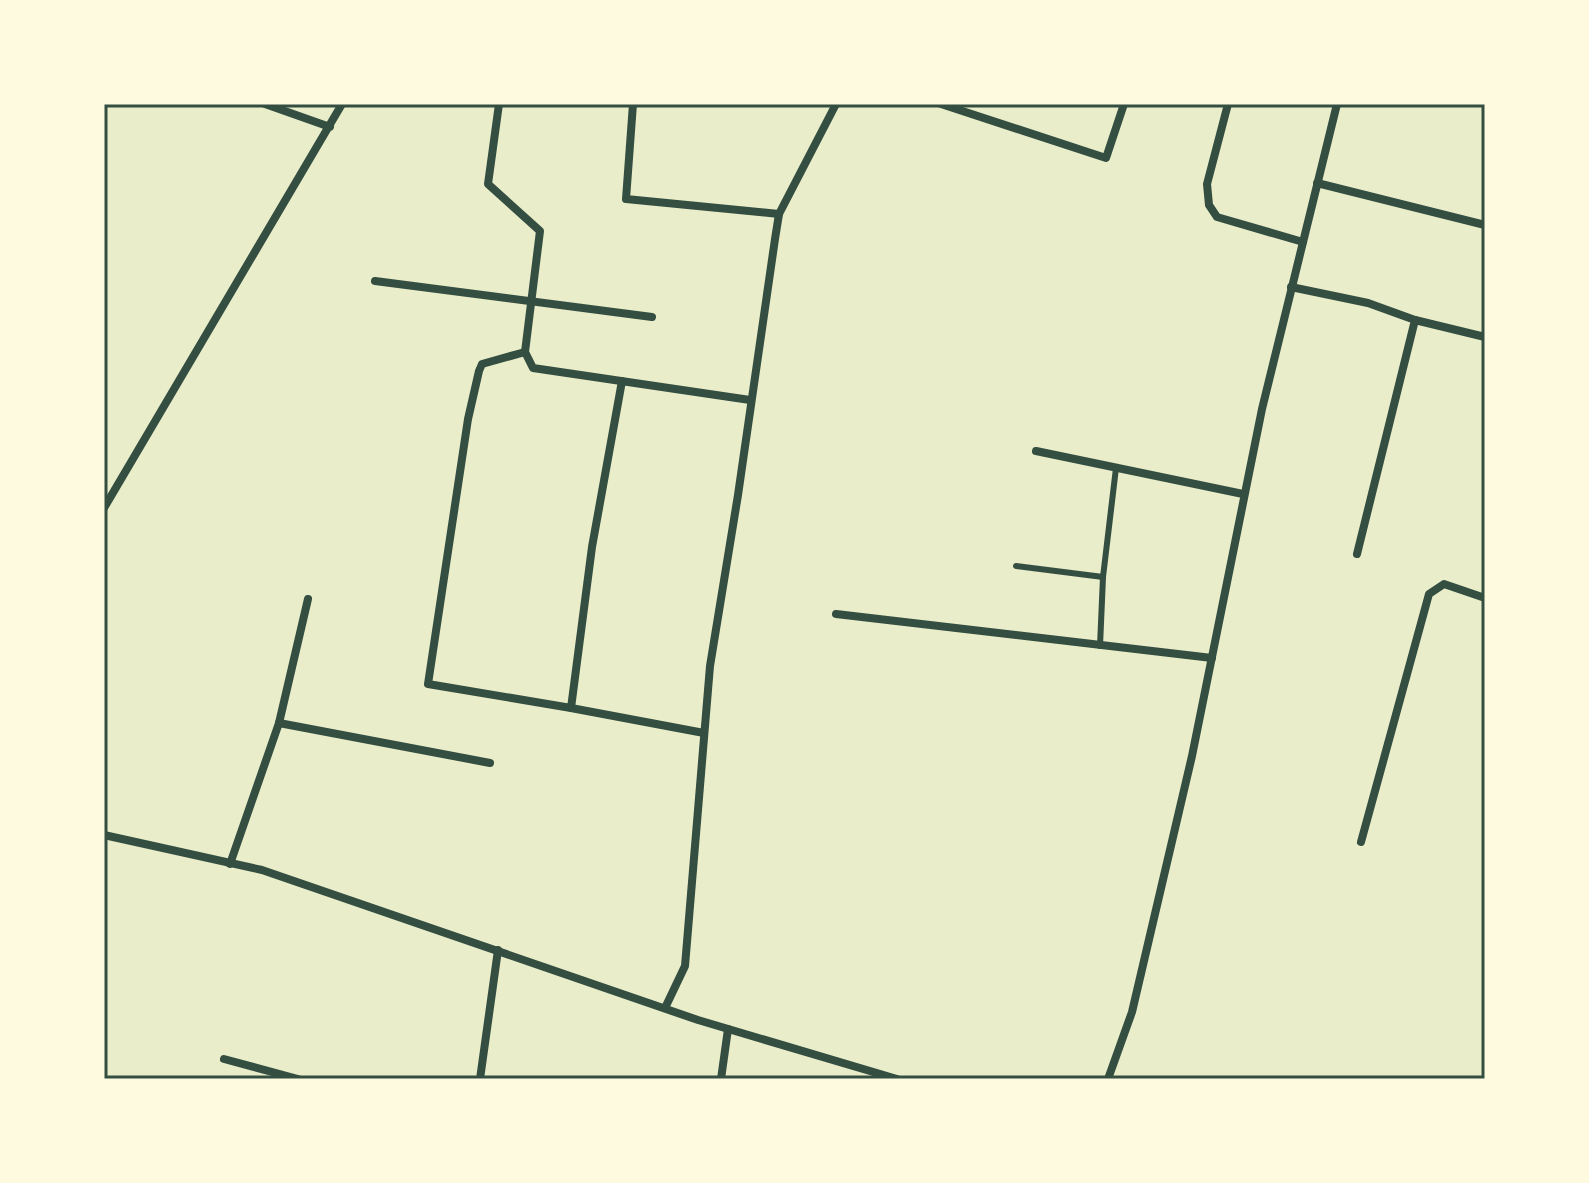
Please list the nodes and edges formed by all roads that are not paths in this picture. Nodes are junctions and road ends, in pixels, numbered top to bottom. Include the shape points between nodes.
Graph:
1 (265, 104) edge
2 (342, 104) edge
3 (499, 104) edge
4 (633, 104) edge
5 (836, 104) edge
6 (941, 104) edge
7 (1124, 104) edge
8 (1228, 104) edge
9 (1337, 104) edge
10 (330, 127) junction
11 (1317, 183) junction
12 (779, 214) junction
13 (1485, 225) edge
14 (1303, 242) junction
15 (375, 281) dead end
16 (1291, 287) junction
17 (530, 301) junction
18 (652, 317) dead end
19 (1415, 320) junction
20 (1485, 337) edge
21 (525, 352) junction
22 (622, 381) junction
23 (750, 400) junction
24 (1036, 451) dead end
25 (1116, 468) junction
26 (1243, 494) junction
27 (104, 508) edge
28 (1357, 554) dead end
29 (1016, 566) dead end
30 (1103, 577) junction
31 (1485, 598) edge
32 (308, 599) dead end
33 (836, 614) dead end
34 (1100, 646) junction
35 (1212, 658) junction
36 (571, 708) junction
37 (279, 723) junction
38 (704, 733) junction
39 (490, 763) dead end
40 (104, 835) edge
41 (1361, 842) dead end
42 (230, 864) junction
43 (498, 950) junction
44 (665, 1008) junction
45 (728, 1029) junction
46 (224, 1059) dead end
47 (298, 1079) edge
48 (480, 1079) edge
49 (721, 1079) edge
50 (897, 1079) edge
51 (1108, 1079) edge

1 - 10 street
2 - 10 street
3 - 17 street via 488,184 540,231
4 - 12 street via 626,199
5 - 12 street
6 - 7 street via 1106,158
8 - 14 street via 1207,184 1209,205 1217,217
9 - 11 street
10 - 27 street
11 - 13 street
11 - 14 street
12 - 23 street
14 - 16 street
15 - 17 street
16 - 19 street via 1368,303
16 - 26 street
17 - 18 street
17 - 21 street
19 - 20 street
19 - 28 street
21 - 22 street via 533,368
21 - 36 street via 482,364 479,371 428,684
22 - 23 street
22 - 36 street via 592,547
23 - 38 street
24 - 25 street
25 - 26 street
25 - 30 lane
26 - 35 street
29 - 30 lane
30 - 34 lane
31 - 41 street via 1444,584 1429,594
32 - 37 street
33 - 34 street
34 - 35 street
35 - 51 street via 1132,1012
36 - 38 street
37 - 39 street
37 - 42 street
38 - 44 street via 685,966
40 - 42 street
42 - 43 street via 262,870
43 - 44 street
43 - 48 street
44 - 45 street
45 - 49 street
45 - 50 street
46 - 47 street

